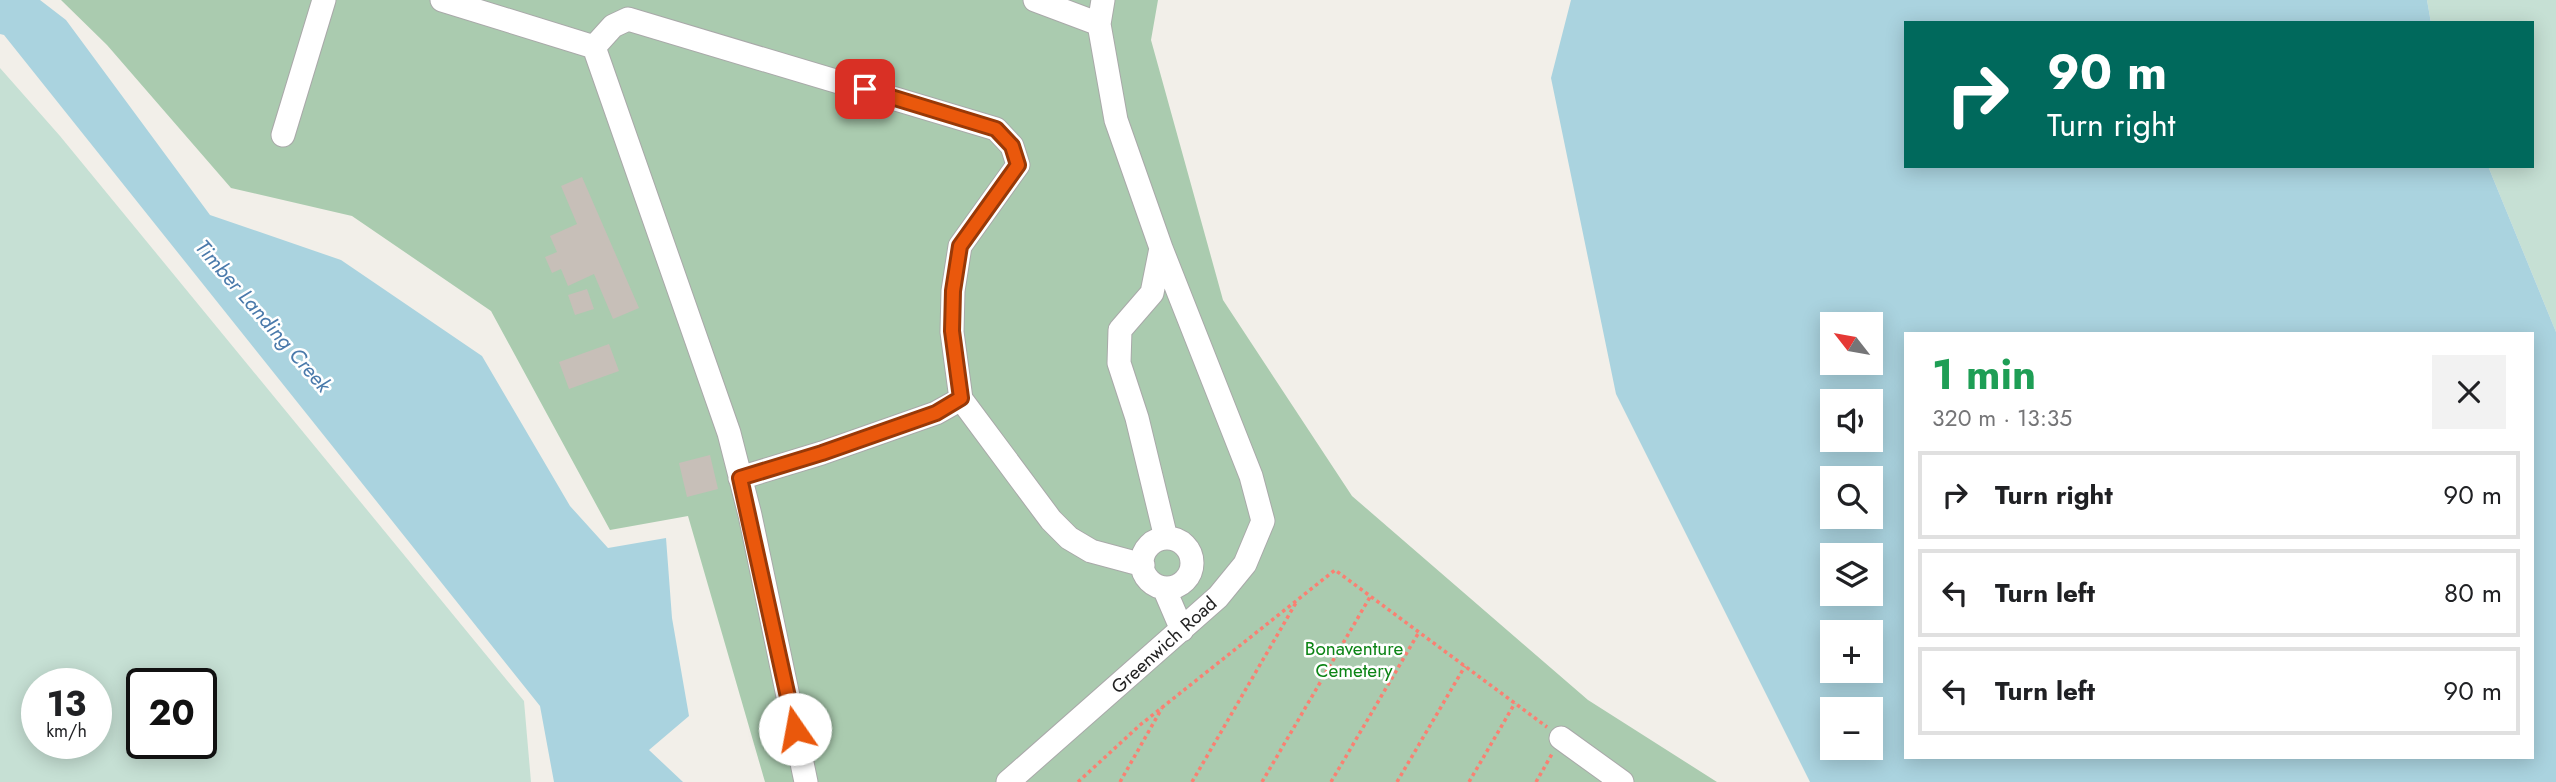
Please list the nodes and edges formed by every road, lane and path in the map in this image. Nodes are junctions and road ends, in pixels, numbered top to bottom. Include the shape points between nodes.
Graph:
1 (324, 0) edge
2 (442, 0) edge
3 (1035, 0) edge
4 (1102, 0) edge
5 (1099, 24) junction
6 (594, 47) junction
7 (284, 135) dead end
8 (1160, 248) junction
9 (961, 398) junction
10 (740, 478) junction
11 (1166, 538) junction
12 (1192, 562) junction
13 (1143, 565) junction
14 (1164, 588) junction
15 (1371, 596) junction
16 (1218, 597) junction
17 (1298, 600) junction
18 (1182, 630) junction
19 (1419, 632) junction
20 (1465, 666) junction
21 (1515, 703) junction
22 (1163, 706) junction
23 (1561, 738) junction
24 (807, 782) edge
25 (1008, 782) edge
26 (1079, 782) edge
27 (1121, 782) edge
28 (1192, 782) edge
29 (1262, 782) edge
30 (1331, 782) edge
31 (1397, 782) edge
32 (1469, 782) edge
33 (1536, 782) edge
34 (1622, 782) edge

1 - 7 street
2 - 6 street
3 - 5 street
4 - 5 street, Greenwich Road
5 - 8 street, Greenwich Road via 1116,120
6 - 9 street via 613,26 628,19 996,129 1012,146 1018,165 960,246 952,331
6 - 10 street
8 - 11 street via 1152,293 1120,330 1119,363
8 - 16 street, Greenwich Road via 1251,477 1264,521 1245,564
9 - 10 street via 936,413
9 - 13 street via 1069,538 1091,551
10 - 24 street
11 - 12 street via 1182,543
11 - 13 street via 1147,548
12 - 14 street via 1185,582
12 - 16 street
13 - 14 street via 1149,580
14 - 18 street
15 - 17 path via 1335,570
15 - 19 path
15 - 29 path
16 - 18 street, Greenwich Road
17 - 22 path
17 - 28 path
18 - 25 street, Greenwich Road
19 - 20 path
19 - 30 path
20 - 21 path
20 - 31 path
21 - 23 path
21 - 32 path
22 - 26 path
22 - 27 path
23 - 33 path
23 - 34 street

